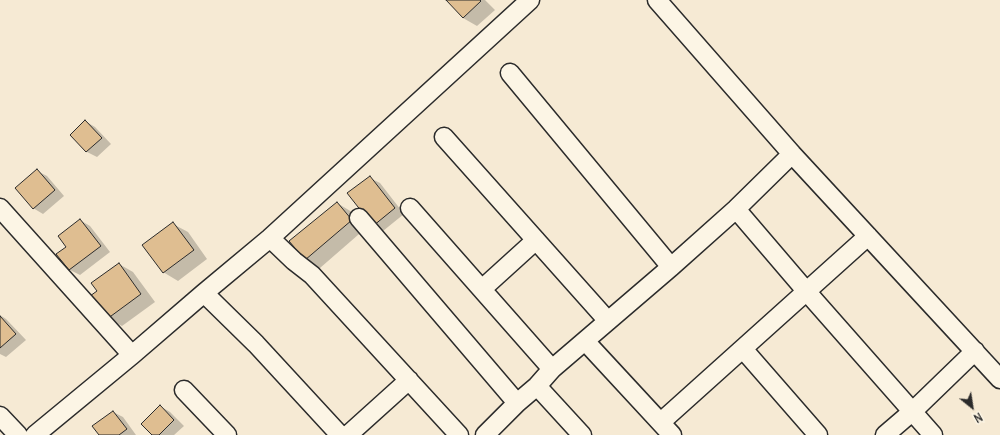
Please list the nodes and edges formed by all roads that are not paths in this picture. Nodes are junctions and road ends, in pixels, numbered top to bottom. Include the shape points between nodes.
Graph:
1 (530, 0) edge
2 (657, 0) edge
3 (510, 73) dead end
4 (444, 138) dead end
5 (792, 154) junction
6 (0, 208) edge
7 (410, 208) dead end
8 (736, 208) junction
9 (360, 218) dead end
10 (868, 236) junction
11 (270, 238) junction
12 (536, 240) junction
13 (672, 267) junction
14 (482, 289) junction
15 (807, 292) junction
16 (204, 293) junction
17 (608, 321) junction
18 (585, 341) junction
19 (743, 349) junction
20 (975, 351) junction
21 (132, 355) junction
22 (552, 370) junction
23 (1000, 379) edge
24 (409, 380) junction
25 (537, 386) junction
26 (184, 390) dead end
27 (517, 403) junction
28 (913, 412) junction
29 (0, 416) edge
30 (666, 429) edge
31 (18, 435) edge
32 (35, 435) edge
33 (227, 435) edge
34 (340, 435) edge
35 (348, 435) edge
36 (459, 435) edge
37 (485, 435) edge
38 (582, 435) edge
39 (818, 435) edge
40 (885, 435) edge
41 (933, 435) edge

1 - 11 street
2 - 5 street
3 - 13 street
4 - 12 street
5 - 8 street
5 - 10 street
6 - 21 street
7 - 14 street
8 - 13 street
8 - 15 street
9 - 27 street
10 - 15 street
10 - 20 street
11 - 16 street
11 - 24 street via 312,275
12 - 14 street
12 - 17 street
13 - 17 street
14 - 22 street
15 - 19 street
15 - 28 street
16 - 21 street
16 - 34 street via 256,344
17 - 18 street
18 - 22 street
18 - 30 street
19 - 30 street
19 - 39 street
20 - 23 street
20 - 28 street
21 - 32 street
22 - 25 street
24 - 35 street
24 - 36 street
25 - 27 street
25 - 38 street
26 - 33 street
27 - 37 street
28 - 40 street
28 - 41 street
29 - 31 street

